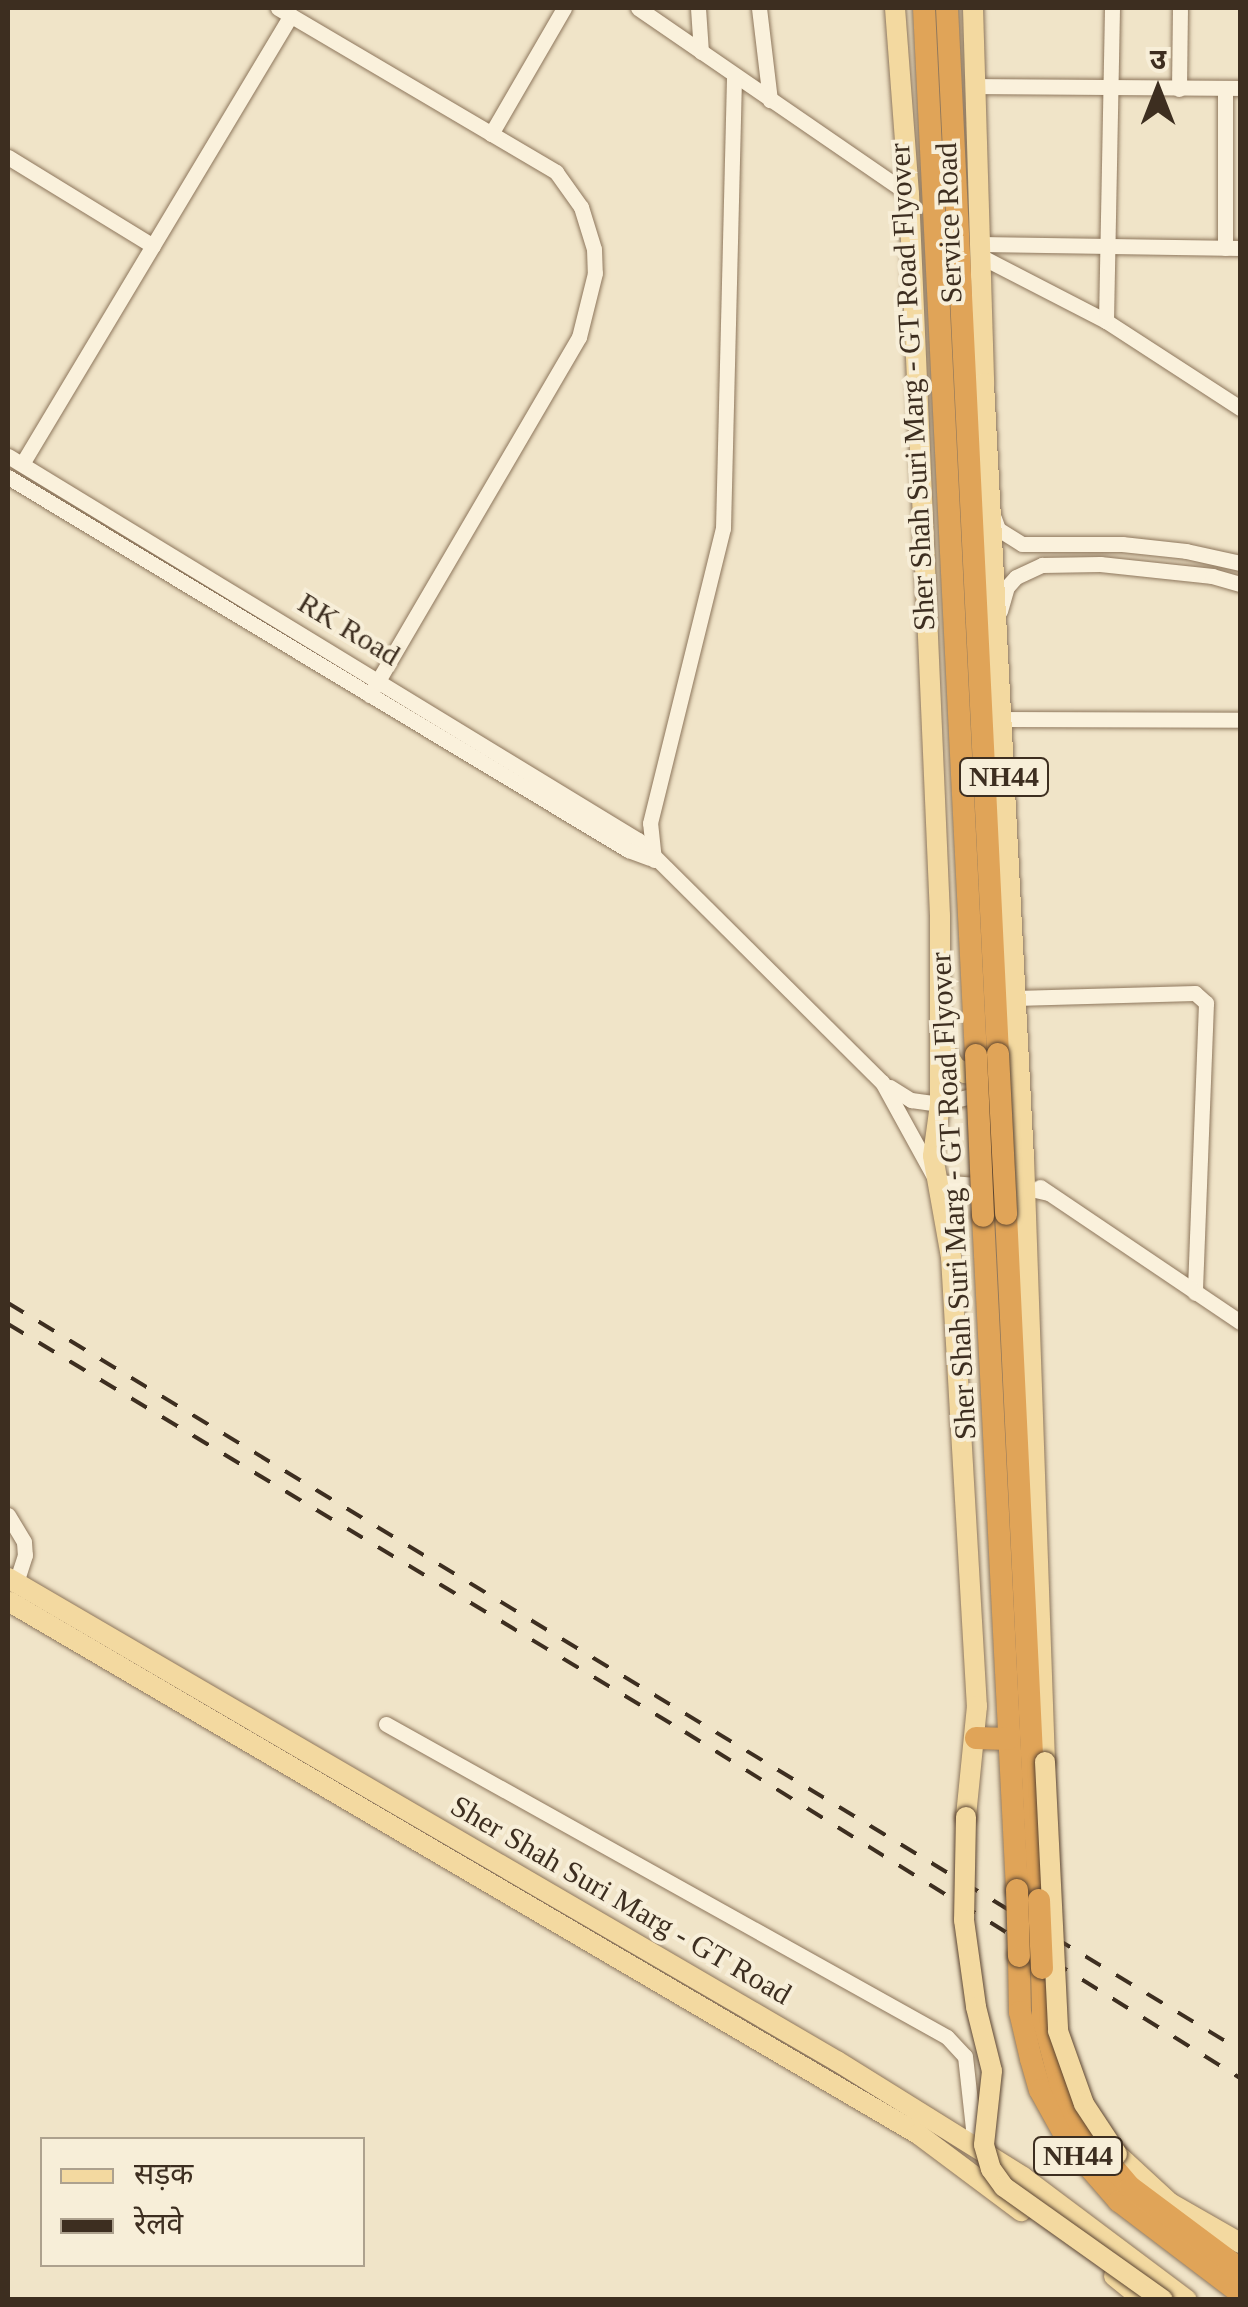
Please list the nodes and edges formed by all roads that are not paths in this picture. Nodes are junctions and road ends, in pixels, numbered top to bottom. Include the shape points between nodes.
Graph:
1 (564, 8) edge
2 (638, 8) edge
3 (698, 8) edge
4 (759, 8) edge
5 (895, 8) edge
6 (924, 8) edge
7 (946, 8) edge
8 (974, 8) edge
9 (1112, 8) edge
10 (1180, 8) edge
11 (285, 11) edge
12 (702, 52) junction
13 (734, 75) junction
14 (975, 86) junction
15 (1233, 88) edge
16 (1111, 89) junction
17 (1179, 89) junction
18 (770, 100) junction
19 (490, 134) junction
20 (8, 157) edge
21 (909, 194) junction
22 (152, 246) junction
23 (1109, 246) junction
24 (1233, 248) edge
25 (980, 250) junction
26 (1106, 321) junction
27 (1240, 408) edge
28 (15, 460) edge
29 (8, 478) edge
30 (991, 509) junction
31 (1122, 544) junction
32 (1240, 563) edge
33 (1122, 567) junction
34 (1240, 584) edge
35 (998, 620) junction
36 (379, 679) junction
37 (370, 695) junction
38 (1002, 719) junction
39 (1240, 720) edge
40 (654, 860) junction
41 (1015, 998) junction
42 (942, 1046) junction
43 (997, 1055) junction
44 (882, 1082) junction
45 (940, 1104) junction
46 (1022, 1118) junction
47 (1024, 1158) junction
48 (937, 1182) junction
49 (1023, 1186) junction
50 (1048, 1193) junction
51 (994, 1215) junction
52 (1196, 1293) junction
53 (1240, 1322) edge
54 (8, 1516) edge
55 (10, 1588) edge
56 (386, 1724) dead end
57 (1037, 1724) junction
58 (976, 1738) junction
59 (1008, 1739) junction
60 (975, 2147) junction
61 (1118, 2162) junction
62 (1240, 2243) edge
63 (1240, 2269) edge
64 (1240, 2293) edge
65 (1144, 2300) edge
66 (1162, 2300) edge
67 (1188, 2300) edge

1 - 19 street
2 - 12 street
3 - 12 street
4 - 18 street
5 - 21 main road, Service Road
6 - 43 highway, Sher Shah Suri Marg - GT Road Flyover / NH44
7 - 43 highway, Sher Shah Suri Marg - GT Road Flyover / NH44
8 - 14 main road, Service Road
9 - 16 street
10 - 17 street
11 - 19 street
11 - 22 street
12 - 13 street
13 - 18 street
13 - 40 street via 723,528 650,823
14 - 16 street
14 - 25 main road, Service Road
15 - 17 street
15 - 24 street
16 - 17 street
16 - 23 street
18 - 21 street
19 - 36 street via 556,172 572,190 594,248 590,300 579,337
20 - 22 street
21 - 42 main road, Service Road / NH44
22 - 28 street
23 - 24 street
23 - 25 street
23 - 26 street
25 - 26 street
25 - 30 main road, Service Road / NH44
26 - 27 street
28 - 36 street, RK Road
29 - 37 street, RK Road
30 - 31 street via 998,529 1022,544
30 - 35 main road, NH44
31 - 32 street
31 - 33 street
33 - 34 street
33 - 35 street via 1027,569 1007,587
35 - 38 main road, NH44
36 - 37 street
36 - 40 street, RK Road via 638,840
37 - 40 street, RK Road
38 - 39 street
38 - 41 main road, NH44
40 - 44 street, RK Road via 688,886
41 - 43 main road, NH44
41 - 52 street via 1195,993 1206,1002
42 - 43 main road via 954,1066 976,1076 1000,1072
42 - 45 main road, NH44
43 - 46 main road, NH44
43 - 51 highway, Sher Shah Suri Marg - GT Road Flyover / NH44, bridge
44 - 45 street via 911,1100
44 - 48 street
45 - 46 street via 994,1092 1012,1100
45 - 48 main road, NH44
46 - 47 main road, NH44
47 - 49 main road, NH44
47 - 50 street
48 - 49 street
48 - 58 main road via 950,1257
49 - 50 street
49 - 57 main road
50 - 52 street
51 - 57 highway, Sher Shah Suri Marg - GT Road Flyover / NH44
51 - 59 highway, Sher Shah Suri Marg - GT Road Flyover / NH44
52 - 53 street
54 - 55 street via 26,1556
55 - 60 main road, Sher Shah Suri Marg - GT Road via 837,2061
55 - 65 main road, Sher Shah Suri Marg - GT Road via 918,2134
56 - 60 street via 947,2037 964,2056
57 - 61 main road, bridge via 1045,1762 1058,2031 1084,2104
57 - 61 highway, Sher Shah Suri Marg - GT Road Flyover / NH44, bridge via 1043,2018 1060,2083 1084,2134
58 - 59 highway
58 - 66 main road, bridge via 963,1903 992,2072 984,2146 990,2169 1004,2187
59 - 64 highway, Sher Shah Suri Marg - GT Road Flyover / NH44, bridge via 1020,2012 1040,2090 1071,2146 1119,2201
60 - 67 main road, Sher Shah Suri Marg - GT Road
61 - 62 main road via 1170,2203
61 - 63 highway, Sher Shah Suri Marg - GT Road Flyover / NH44 via 1161,2214

